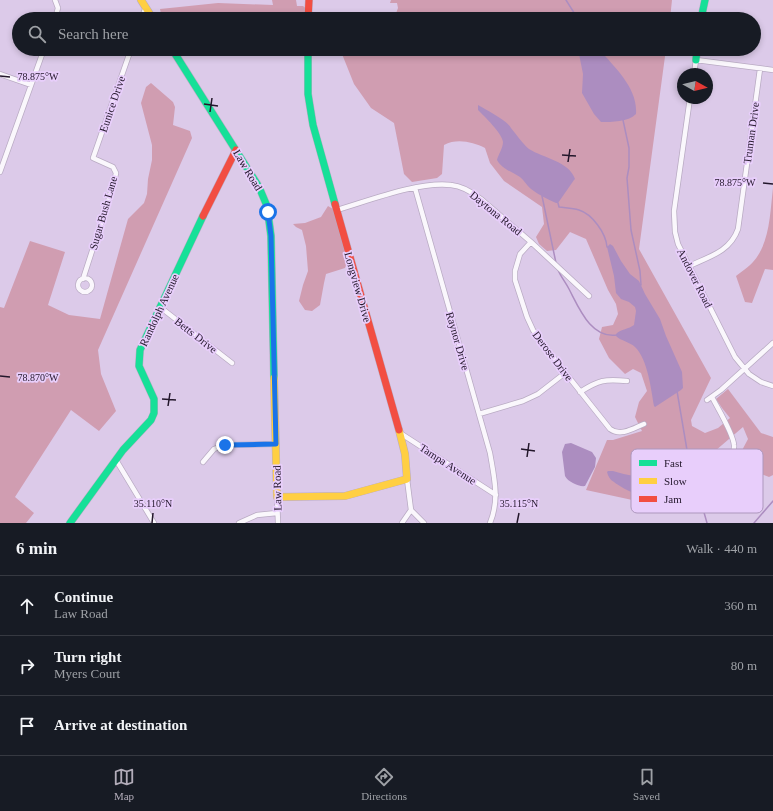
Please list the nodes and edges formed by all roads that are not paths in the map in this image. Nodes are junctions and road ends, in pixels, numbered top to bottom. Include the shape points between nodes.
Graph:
1 (55, 0) edge
2 (141, 0) edge
3 (309, 0) edge
4 (705, 0) edge
5 (146, 7) junction
6 (57, 12) edge
7 (144, 12) edge
8 (149, 12) edge
9 (308, 12) edge
10 (703, 12) edge
11 (41, 56) edge
12 (129, 56) edge
13 (176, 56) edge
14 (308, 56) edge
15 (696, 56) edge
16 (696, 60) junction
17 (695, 68) edge
18 (760, 69) junction
19 (773, 70) edge
20 (0, 74) edge
21 (31, 85) junction
22 (689, 104) edge
23 (236, 150) junction
24 (93, 158) joint
25 (0, 170) edge
26 (415, 188) junction
27 (337, 210) junction
28 (531, 242) junction
29 (689, 266) junction
30 (83, 279) dead end
31 (589, 296) dead end
32 (160, 307) junction
33 (773, 343) edge
34 (232, 363) dead end
35 (744, 369) junction
36 (565, 373) junction
37 (626, 381) dead end
38 (773, 386) edge
39 (580, 392) junction
40 (479, 414) junction
41 (644, 424) dead end
42 (400, 433) junction
43 (276, 444) junction
44 (734, 449) edge
45 (116, 460) junction
46 (203, 462) dead end
47 (407, 479) junction
48 (496, 495) junction
49 (277, 497) junction
50 (411, 510) junction
51 (278, 513) junction
52 (70, 523) edge
53 (154, 523) edge
54 (239, 523) edge
55 (278, 523) edge
56 (402, 523) edge
57 (424, 523) edge
58 (490, 523) edge

1 - 6 street
2 - 5 street
3 - 9 street
4 - 10 street
5 - 7 street
5 - 8 street
11 - 21 street
12 - 24 street, Eunice Drive
13 - 23 street, Law Road
14 - 27 street, Longview Drive via 309,105
15 - 16 street
16 - 17 street
16 - 18 street
18 - 19 street
18 - 29 street, Truman Drive via 738,230 723,251
20 - 21 street
21 - 25 street
22 - 29 street, Andover Road via 674,220 678,244
23 - 32 street, Randolph Avenue
23 - 43 street, Law Road via 263,195 269,218
24 - 30 street, Sugar Bush Lane via 113,167 116,173
26 - 27 street, Daytona Road
26 - 28 street, Daytona Road via 443,184 469,191 482,199
26 - 40 street, Raynor Drive
27 - 42 street, Longview Drive
28 - 31 street, Daytona Road
28 - 36 street, Derose Drive via 518,260 515,280 533,330
29 - 35 street, Andover Road via 730,348
32 - 34 street, Betts Drive
32 - 45 street, Randolph Avenue via 139,356 139,368 154,400 155,412
33 - 35 street
35 - 38 street, Andover Road via 761,382
35 - 44 street via 710,398 730,433
36 - 39 street, Derose Drive
36 - 40 street via 538,394
37 - 39 street via 604,380
39 - 41 street, Derose Drive via 613,431 622,433
40 - 48 street, Raynor Drive via 490,453
42 - 47 street, Longview Drive
42 - 48 street, Tampa Avenue
43 - 46 street via 225,445 214,449
43 - 49 street, Law Road
45 - 52 street, Randolph Avenue
45 - 53 street
47 - 49 street via 345,496
47 - 50 street, Longview Drive
48 - 58 street, Raynor Drive
49 - 51 street, Law Road
50 - 56 street
50 - 57 street
51 - 54 street via 257,515
51 - 55 street, Law Road

